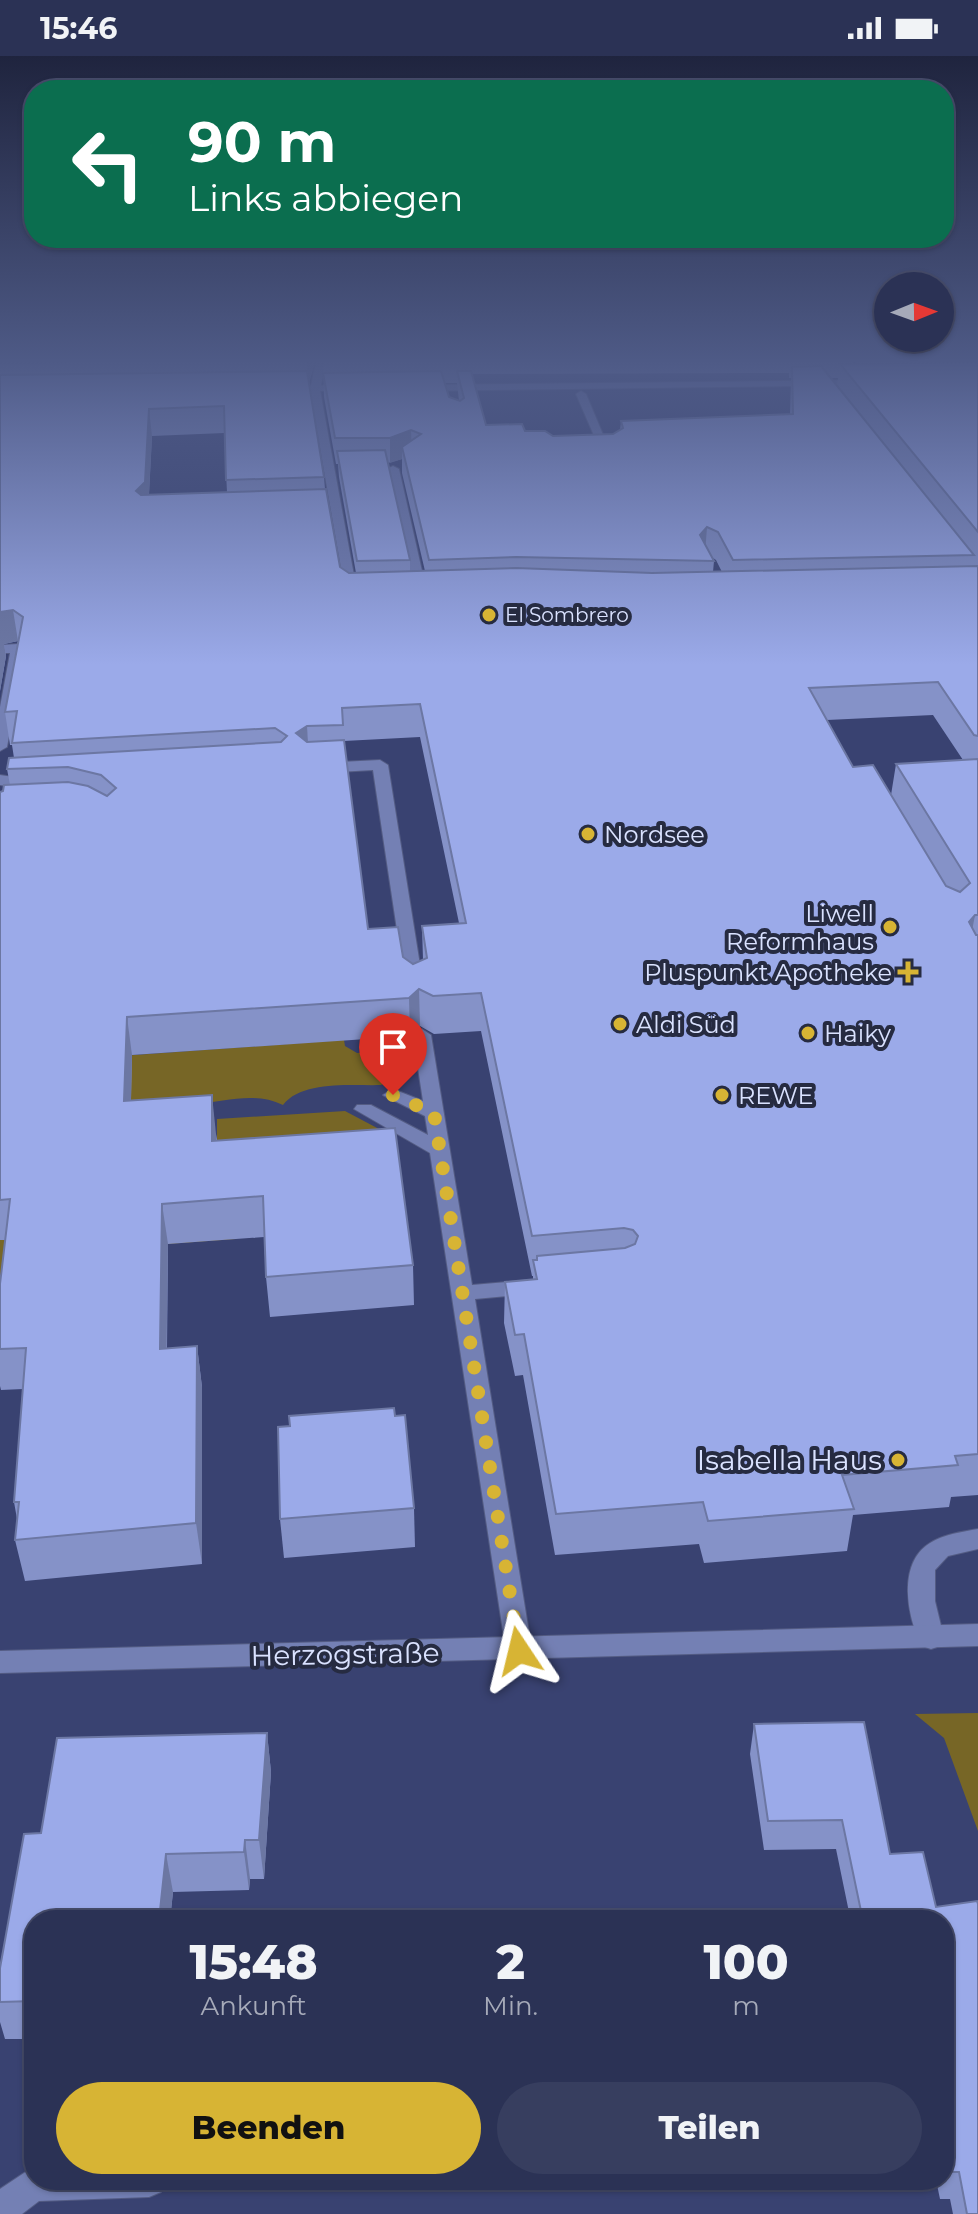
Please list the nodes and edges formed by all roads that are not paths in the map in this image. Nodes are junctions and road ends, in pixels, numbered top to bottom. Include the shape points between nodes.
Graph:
1 (333, 463) edge
2 (392, 468) edge
3 (337, 511) junction
4 (323, 512) edge
5 (436, 593) edge
6 (357, 596) edge
7 (0, 649) edge
8 (0, 747) edge
9 (309, 768) edge
10 (0, 780) edge
11 (51, 784) edge
12 (416, 994) edge
13 (422, 1035) dead end
14 (393, 1095) dead end
15 (364, 1109) dead end
16 (434, 1113) junction
17 (440, 1150) junction
18 (549, 1285) edge
19 (463, 1293) junction
20 (978, 1539) edge
21 (978, 1635) edge
22 (931, 1638) junction
23 (519, 1651) junction
24 (0, 1662) edge
25 (25, 2190) edge
26 (0, 2210) edge

1 - 3 street
2 - 5 street via 414,594
3 - 4 street
3 - 6 street
7 - 8 street via 18,648
9 - 12 street via 380,765
10 - 11 street via 21,786
13 - 16 street
14 - 16 street
15 - 17 street
16 - 17 street
17 - 19 street
18 - 19 street
19 - 23 street
20 - 22 street via 944,1546 924,1563 918,1593
21 - 22 street, Herzogstraße
22 - 23 street, Herzogstraße
23 - 24 street, Herzogstraße
25 - 26 street

